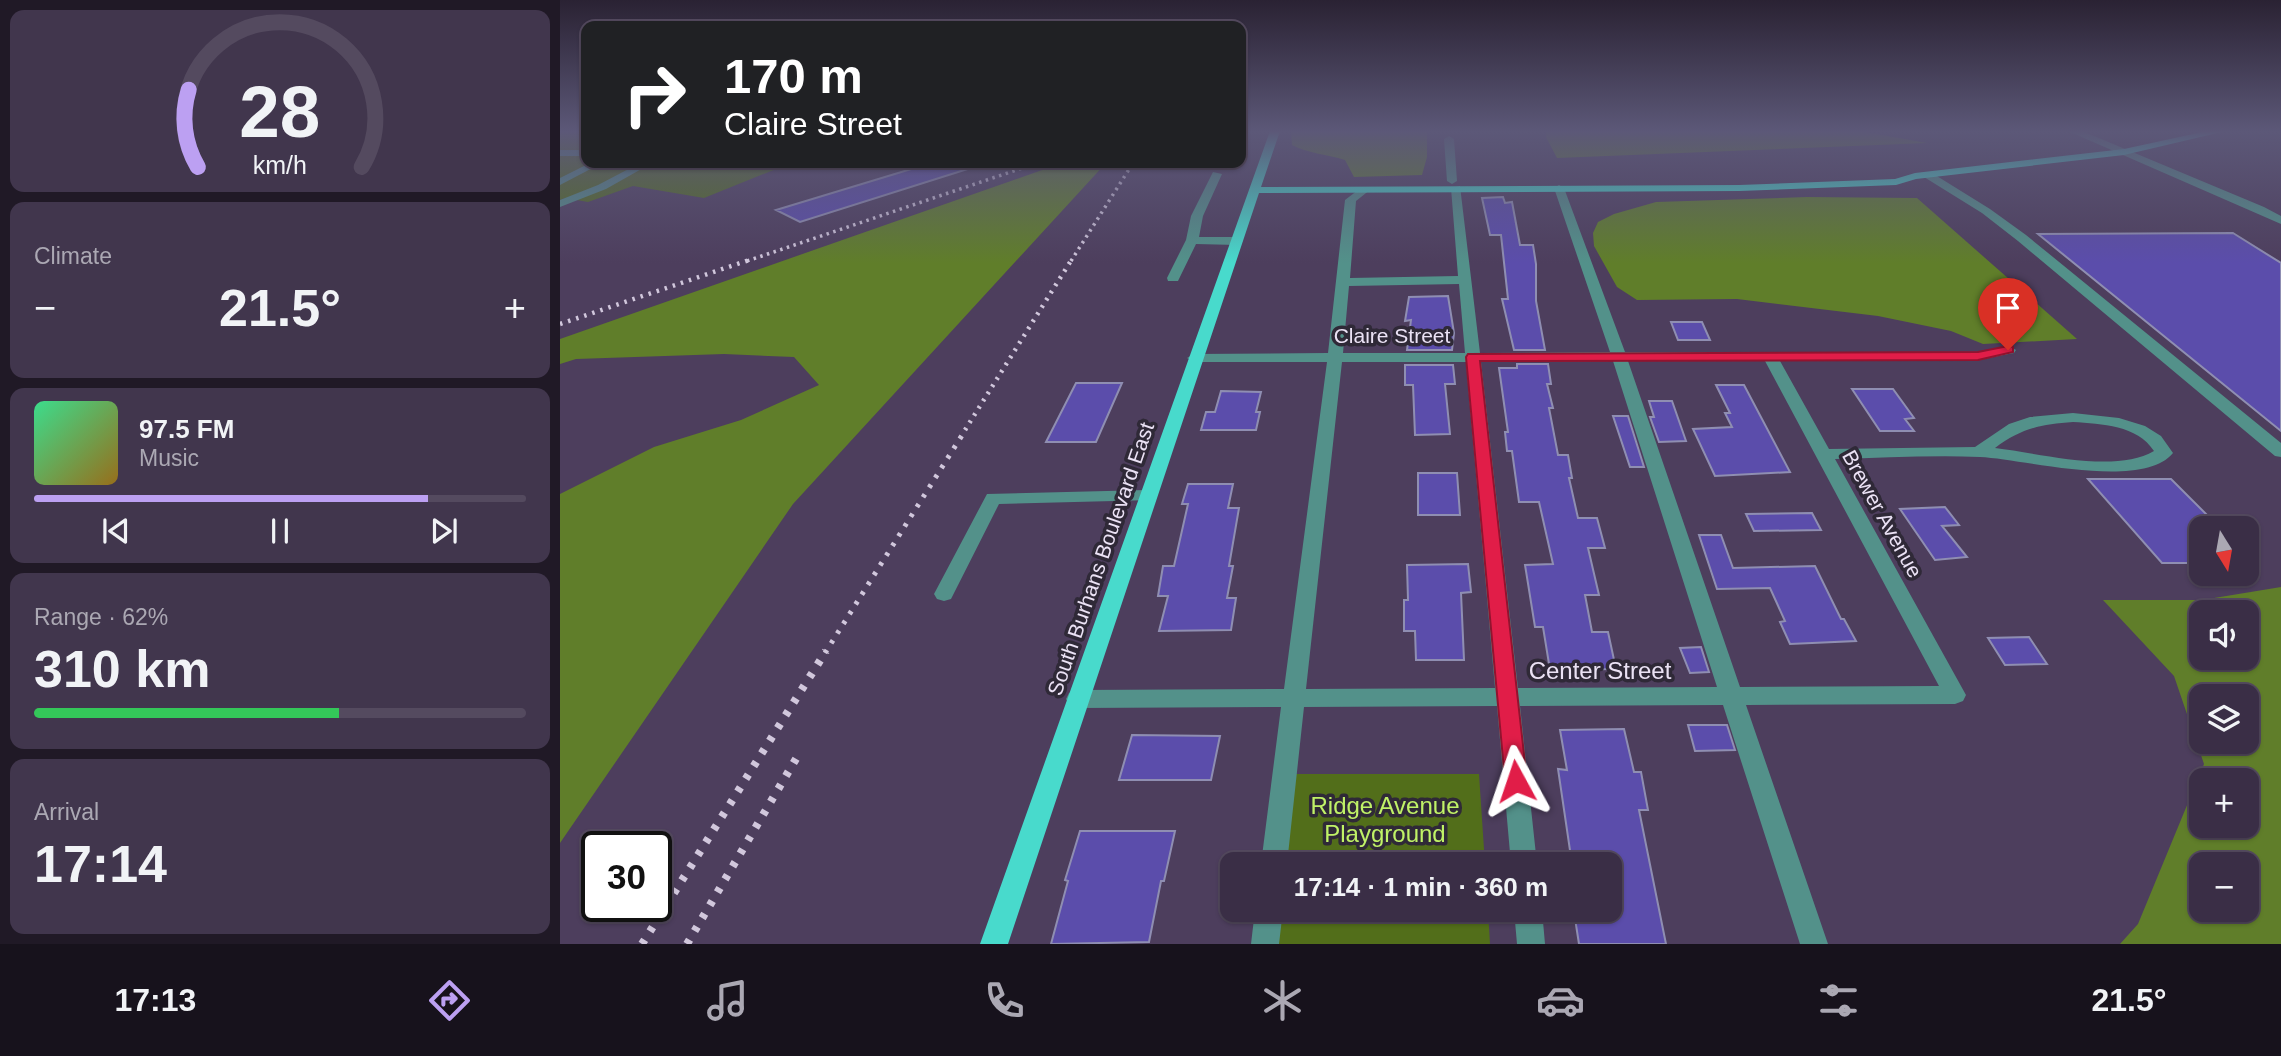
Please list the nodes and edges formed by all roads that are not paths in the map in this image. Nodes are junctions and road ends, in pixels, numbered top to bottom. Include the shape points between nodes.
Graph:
1 (623, 175) edge
2 (1217, 175) edge
3 (1260, 175) edge
4 (1453, 175) edge
5 (1770, 175) edge
6 (1921, 175) joint
7 (2179, 175) edge
8 (1454, 185) junction
9 (1256, 186) junction
10 (1559, 188) junction
11 (1366, 189) junction
12 (560, 204) edge
13 (2281, 221) edge
14 (1192, 240) junction
15 (1237, 240) junction
16 (1173, 278) dead end
17 (1465, 280) junction
18 (1343, 282) junction
19 (2008, 350) dead end
20 (1769, 355) junction
21 (1619, 356) junction
22 (1473, 357) junction
23 (1194, 358) junction
24 (1335, 358) junction
25 (1979, 452) junction
26 (2281, 452) edge
27 (1823, 454) junction
28 (1147, 496) junction
29 (944, 594) dead end
30 (1955, 695) joint
31 (1732, 696) junction
32 (1508, 697) junction
33 (1294, 698) junction
34 (1077, 699) junction
35 (1275, 852) edge
36 (1523, 852) edge
37 (1268, 922) edge
38 (1529, 922) edge
39 (994, 944) edge
40 (1265, 944) edge
41 (1531, 944) edge
42 (1814, 944) edge

1 - 12 street
2 - 14 street
3 - 9 main road, South Burhans Boulevard East
4 - 8 street
5 - 8 main road
6 - 10 main road via 1896,182
6 - 26 street via 1986,211 2022,238
7 - 13 street
8 - 9 main road
8 - 10 main road
8 - 11 main road
8 - 17 street
9 - 11 main road
9 - 15 main road, South Burhans Boulevard East
10 - 21 street
11 - 18 street via 1351,200
14 - 15 street
14 - 16 street
15 - 23 main road, South Burhans Boulevard East
17 - 18 street
17 - 22 street
18 - 24 street
19 - 20 street, Claire Street via 1978,356
20 - 21 street, Claire Street
20 - 27 street, Brewer Avenue
21 - 22 street, Claire Street
21 - 31 street
22 - 24 street, Claire Street
22 - 32 street
23 - 24 street, Claire Street
23 - 28 main road, South Burhans Boulevard East
24 - 33 street
25 - 25 street via 2076,465 2143,464 2164,453 2144,432 2098,419 2046,419 2016,427
25 - 27 street
27 - 30 street, Brewer Avenue
28 - 29 street via 993,498
28 - 34 main road, South Burhans Boulevard East
30 - 31 street, Center Street
31 - 32 street, Center Street
31 - 42 street
32 - 33 street, Center Street
32 - 36 street
33 - 34 street, Center Street
33 - 35 street
34 - 39 main road, South Burhans Boulevard East
37 - 40 street
38 - 41 street

